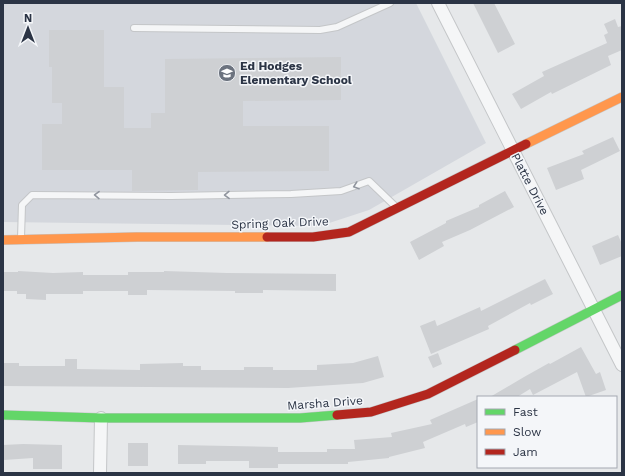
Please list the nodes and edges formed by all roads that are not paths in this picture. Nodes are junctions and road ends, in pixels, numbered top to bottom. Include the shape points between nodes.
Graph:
1 (390, 3) edge
2 (438, 3) edge
3 (134, 28) dead end
4 (622, 97) edge
5 (514, 152) junction
6 (397, 208) junction
7 (21, 239) junction
8 (3, 240) edge
9 (622, 295) edge
10 (593, 309) junction
11 (622, 366) edge
12 (3, 415) edge
13 (101, 418) junction
14 (100, 473) edge

1 - 3 lane via 337,27 320,30
2 - 5 street, Platte Drive
4 - 5 street, Spring Oak Drive
5 - 6 street, Spring Oak Drive
5 - 10 street, Platte Drive
6 - 7 street, Spring Oak Drive via 349,232 312,237
6 -> 7 lane via 369,181 341,191 291,194 32,195 22,206
7 - 8 street, Spring Oak Drive
9 - 10 street, Marsha Drive
10 - 11 street, Platte Drive
10 - 13 street, Marsha Drive via 428,394 371,412 300,418
12 - 13 street, Marsha Drive
13 - 14 street

